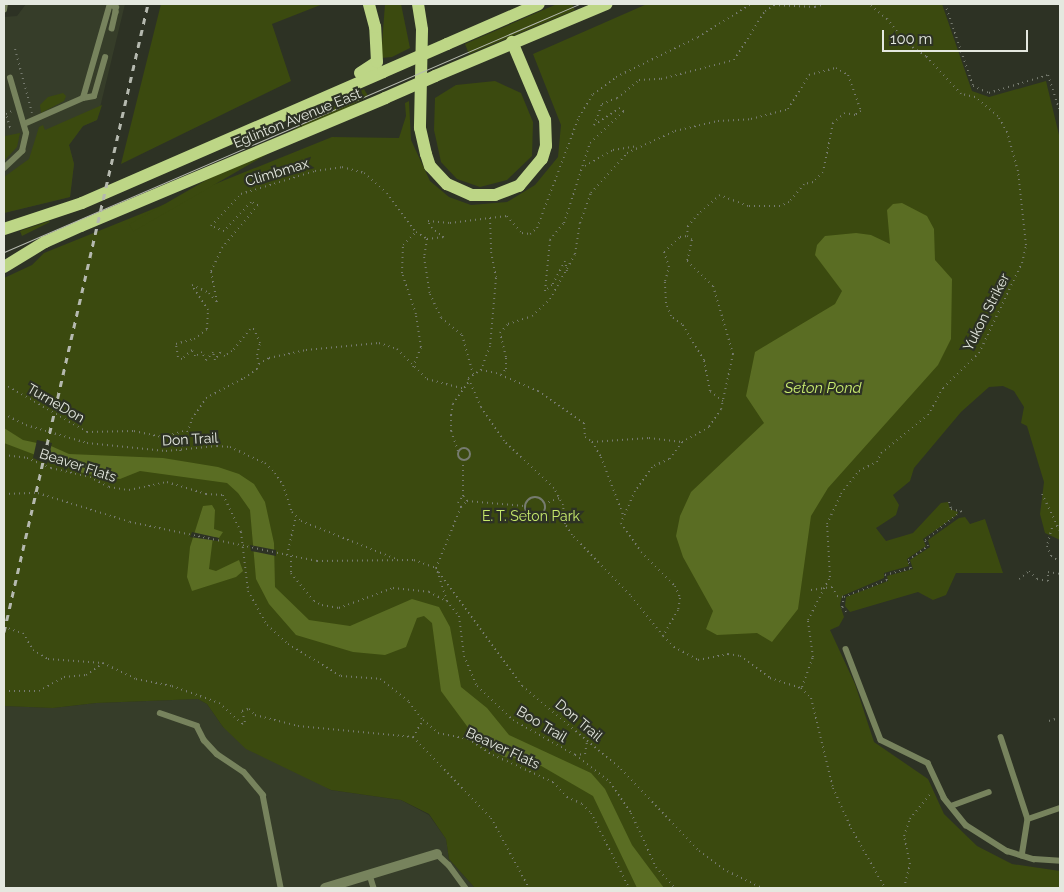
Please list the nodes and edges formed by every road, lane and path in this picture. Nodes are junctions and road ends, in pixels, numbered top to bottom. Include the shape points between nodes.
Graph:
1 (5, 4) edge
2 (110, 4) edge
3 (370, 4) edge
4 (418, 4) edge
5 (539, 4) edge
6 (606, 4) edge
7 (751, 4) edge
8 (825, 4) edge
9 (869, 4) edge
10 (945, 4) edge
11 (4, 10) edge
12 (112, 29) dead end
13 (512, 42) junction
14 (15, 49) dead end
15 (105, 58) dead end
16 (10, 78) dead end
17 (83, 98) junction
18 (10, 105) dead end
19 (1060, 111) edge
20 (32, 113) dead end
21 (24, 124) junction
22 (264, 124) junction
23 (4, 128) edge
24 (641, 146) junction
25 (583, 167) junction
26 (4, 168) edge
27 (490, 218) junction
28 (4, 229) edge
29 (416, 232) junction
30 (687, 236) junction
31 (427, 240) junction
32 (4, 267) edge
33 (567, 271) junction
34 (259, 364) junction
35 (413, 367) junction
36 (480, 370) junction
37 (473, 374) junction
38 (501, 375) junction
39 (470, 381) junction
40 (4, 384) edge
41 (464, 389) junction
42 (723, 401) junction
43 (4, 414) edge
44 (188, 430) junction
45 (592, 442) junction
46 (682, 442) junction
47 (180, 451) junction
48 (458, 451) junction
49 (4, 455) edge
50 (463, 460) junction
51 (4, 494) edge
52 (1042, 494) dead end
53 (462, 496) junction
54 (560, 498) junction
55 (467, 501) junction
56 (949, 502) dead end
57 (544, 504) junction
58 (526, 506) junction
59 (461, 507) junction
60 (624, 515) junction
61 (296, 517) junction
62 (1057, 526) junction
63 (1060, 531) edge
64 (242, 546) junction
65 (287, 555) junction
66 (291, 556) junction
67 (399, 559) junction
68 (1060, 562) edge
69 (436, 568) junction
70 (1060, 574) edge
71 (1019, 579) dead end
72 (824, 588) junction
73 (811, 590) dead end
74 (844, 597) junction
75 (447, 601) junction
76 (846, 612) dead end
77 (4, 627) edge
78 (663, 636) junction
79 (846, 649) dead end
80 (103, 663) junction
81 (801, 688) junction
82 (4, 691) edge
83 (160, 713) dead end
84 (1056, 719) dead end
85 (423, 720) junction
86 (1049, 721) dead end
87 (1001, 736) dead end
88 (413, 737) junction
89 (587, 740) junction
90 (575, 755) junction
91 (938, 785) junction
92 (989, 792) dead end
93 (951, 806) junction
94 (1060, 808) edge
95 (1028, 819) junction
96 (437, 854) joint
97 (1022, 856) junction
98 (1060, 861) edge
99 (370, 875) junction
100 (281, 888) edge
101 (325, 888) edge
102 (374, 888) edge
103 (466, 888) edge
104 (529, 888) edge
105 (629, 888) edge
106 (675, 888) edge
107 (762, 888) edge
108 (885, 888) edge
109 (904, 888) edge

1 - 11 lane
2 - 12 lane via 116,7
2 - 17 lane
3 - 22 main road via 377,48 377,62 373,68
4 - 13 main road via 422,30 420,128 426,154 430,166 447,184 472,195 495,195 520,186 542,159 546,146 545,120
5 - 22 main road, Eglinton Avenue East, bridge
6 - 13 main road, Eglinton Avenue East
7 - 27 path via 698,37 616,76 593,94 579,117 537,228 530,234 522,233 507,216
8 - 25 path via 774,5 765,11 737,57 725,64 660,80 638,80 618,98 602,104 594,124 620,108 624,111 590,143
9 - 72 path, Yukon Striker via 887,19 906,43 926,56 960,94 975,97 998,116 1007,132 1018,171 1026,245 1022,263 979,353 944,388 928,415 881,453 877,462 859,471 841,494 825,533 830,568
10 - 19 path via 973,86 989,93 1048,75
13 - 32 main road, Eglinton Avenue East, bridge via 81,226 45,242
14 - 20 path
15 - 17 lane via 94,96
16 - 21 lane
17 - 21 lane
18 - 23 path via 12,112 6,114 10,127
21 - 26 lane via 24,146
22 - 28 main road, Eglinton Avenue East via 82,203
24 - 25 path via 613,150
24 - 30 path via 675,132 718,121 751,119 782,112 788,109 809,75 836,68 853,82 861,111 855,116 845,113 833,123 828,138 828,154 819,177 804,184 790,202 780,206 748,206 720,195 688,226
24 - 33 path via 626,153 591,193 580,223 575,254
25 - 33 path via 564,223 550,240 545,291 552,286 565,262
27 - 31 path via 450,223 428,221 444,237
27 - 36 path via 490,252 496,278 490,346
29 - 31 path, Climbmax
29 - 34 path, Climbmax via 387,193 364,173 342,167 315,171 241,194 211,226 224,231 251,202 258,205 222,248 211,271 219,300 217,302 209,293 192,285 208,310 207,329 194,339 176,344 176,350 180,359 192,350 195,356 202,352 206,360 213,352 215,360 220,352 225,356 232,351 250,329 254,329 260,343
29 - 35 path via 403,245 402,274 416,314 421,347
30 - 42 path via 692,240 687,261 713,286 733,354
30 - 42 path via 680,236 664,252 669,267 665,281 666,303 671,316 682,324 704,360 710,391
31 - 37 path via 424,257 430,294 441,318 462,335
33 - 38 path via 538,311 503,328 500,334 506,347 506,369
34 - 35 path via 269,358 306,350 379,343 397,349
34 - 44 path via 244,378 206,398
35 - 41 path via 427,378
36 - 37 path
36 - 38 path
37 - 39 path via 468,378
38 - 45 path via 538,391 584,423 585,437
39 - 41 path
39 - 54 path via 481,407 504,441 554,488
40 - 44 path, TurneDon via 87,432 134,431 163,437
41 - 48 path via 453,404 451,416 451,430
42 - 46 path via 709,427
43 - 47 path, Don Trail via 26,425 87,443
44 - 47 path
45 - 46 path via 649,438
45 - 60 path
46 - 60 path via 670,459 652,467
47 - 61 path, Don Trail via 230,447 265,463 283,485
48 - 50 path via 458,458
48 - 50 path via 463,448 469,452 468,458
49 - 64 path, Beaver Flats via 28,458 51,468 90,477 109,487 129,490 167,482 206,494 223,495 236,516
50 - 53 path
51 - 64 path via 38,493 125,521
52 - 62 path
53 - 55 path
53 - 59 path via 458,503
54 - 57 path
54 - 78 path via 565,524 572,535 630,595
55 - 58 path
55 - 59 path
56 - 74 path via 952,509 962,511 925,540 928,546 908,560 911,568 885,575 887,580
57 - 58 path via 533,498
57 - 58 path via 544,511 536,517 528,514
59 - 69 path
60 - 78 path via 621,523 626,533 675,586 680,598 678,610
61 - 65 path
61 - 67 path via 348,542
62 - 63 path
62 - 68 path via 1052,528 1047,546 1051,556
64 - 65 path
64 - 85 path, Beaver Flats via 248,591 267,625 288,644 341,676 380,679 409,702
65 - 66 path
66 - 67 path via 326,561
66 - 75 path via 291,573 322,605 338,608 393,588 429,592
67 - 69 path via 414,560
69 - 75 path, Boo Trail
69 - 89 path, Don Trail via 519,682
70 - 71 path via 1048,572 1048,581 1037,579 1029,571
72 - 73 path
72 - 74 path via 832,587 837,596
72 - 81 path, Yukon Striker via 808,620 813,657
74 - 76 path via 842,607
75 - 90 path, Boo Trail via 459,616 464,656 478,686 513,720
77 - 80 path via 24,633 33,650 48,659
78 - 81 path via 679,652 695,659 728,654 740,656 770,678
79 - 91 lane via 881,740 928,763
80 - 82 path via 86,675 64,677 39,691
80 - 88 path via 136,679 172,686 219,702 242,724 245,722 242,711 249,709 255,715 298,726
81 - 108 path via 811,698 820,726 833,788
83 - 100 lane via 197,726 217,754 244,772 263,795
84 - 86 path
85 - 88 path
85 - 105 path, Beaver Flats via 438,733 468,739 493,755 553,782 567,797 582,804 591,813
87 - 95 lane
88 - 104 path via 490,818
89 - 90 path via 585,754
89 - 107 path, Don Trail via 621,769 699,851 723,869
90 - 106 path, Boo Trail via 610,782 631,813 656,867
91 - 93 lane
91 - 109 path via 910,819 904,843 910,864
92 - 93 lane
93 - 97 lane via 966,825 992,844
94 - 95 lane
95 - 97 lane
96 - 99 street
96 - 103 lane
97 - 98 lane
99 - 101 street
99 - 102 lane

